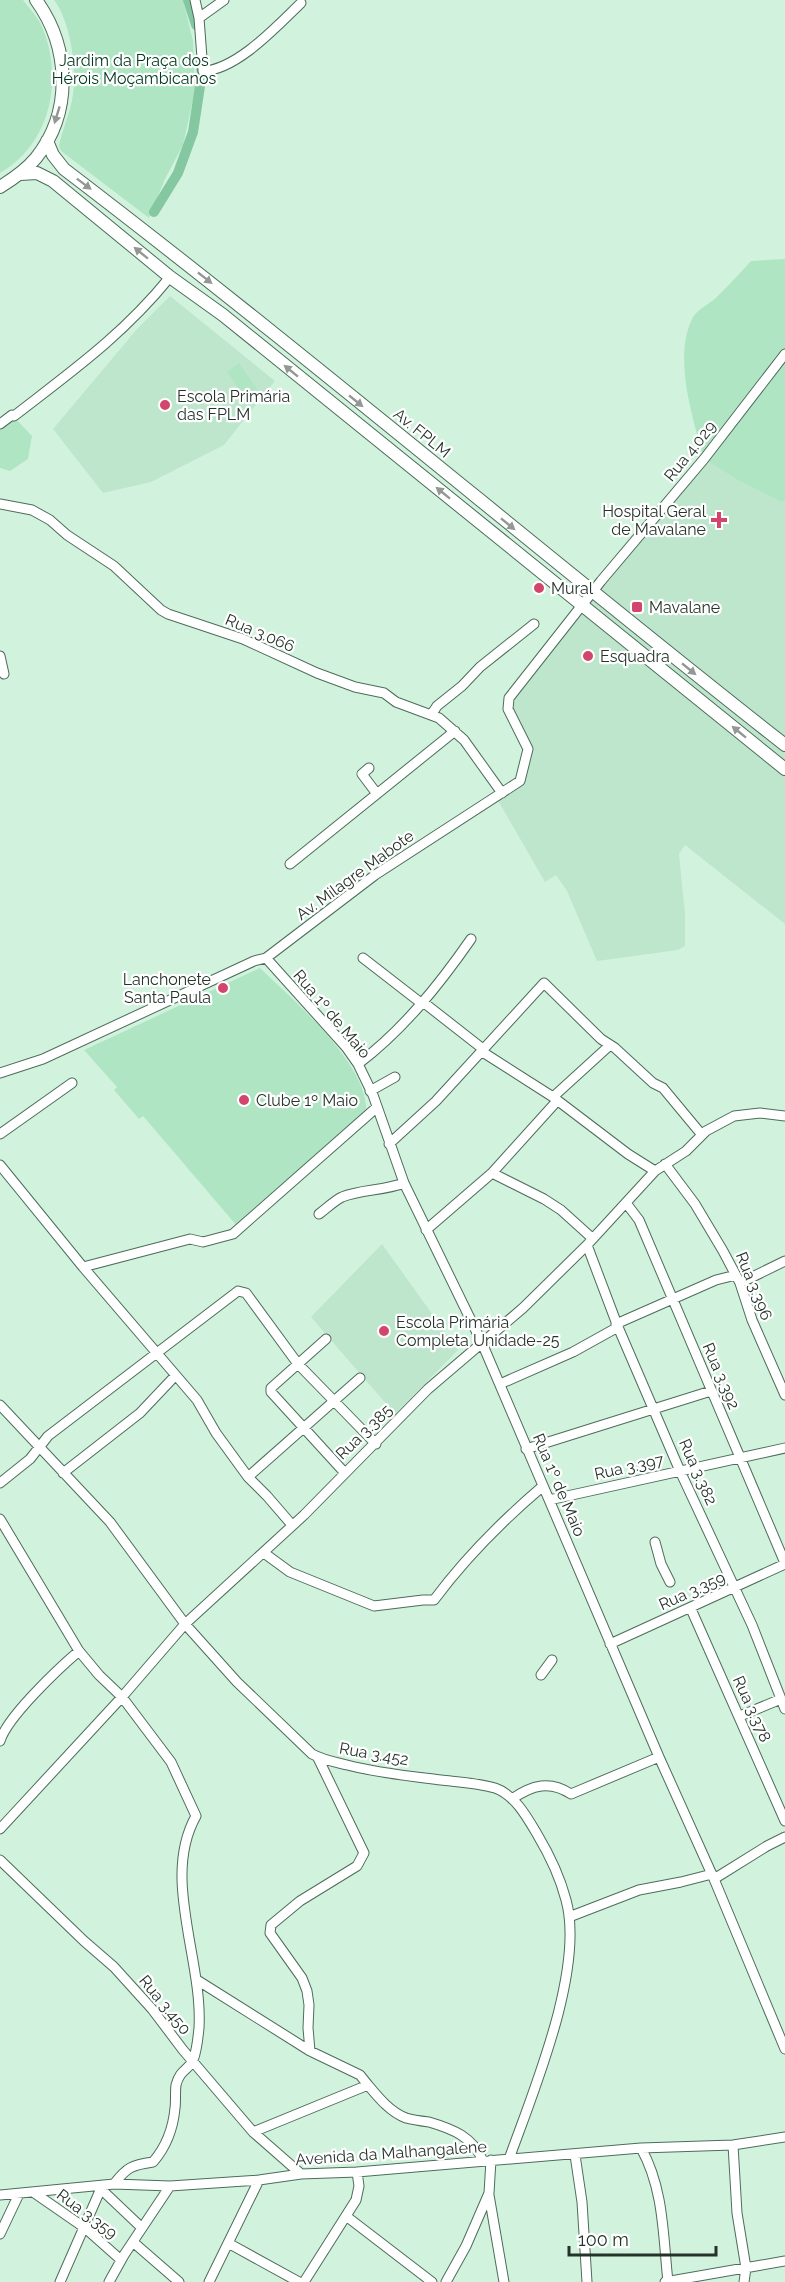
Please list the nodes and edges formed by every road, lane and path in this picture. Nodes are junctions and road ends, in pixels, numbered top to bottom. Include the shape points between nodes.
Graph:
1 (36, 0) edge
2 (195, 0) edge
3 (224, 0) edge
4 (301, 3) dead end
5 (199, 18) junction
6 (47, 141) junction
7 (20, 174) junction
8 (0, 187) edge
9 (170, 277) junction
10 (785, 354) edge
11 (0, 424) edge
12 (0, 504) edge
13 (592, 593) junction
14 (582, 606) junction
15 (534, 624) dead end
16 (0, 656) edge
17 (4, 674) dead end
18 (431, 715) junction
19 (455, 731) junction
20 (785, 745) edge
21 (369, 768) dead end
22 (785, 769) edge
23 (502, 793) junction
24 (377, 794) junction
25 (290, 864) dead end
26 (471, 939) dead end
27 (266, 958) junction
28 (363, 958) dead end
29 (422, 1003) junction
30 (609, 1046) junction
31 (482, 1050) junction
32 (358, 1064) junction
33 (0, 1073) edge
34 (395, 1077) dead end
35 (72, 1083) dead end
36 (370, 1091) junction
37 (555, 1099) junction
38 (376, 1108) junction
39 (785, 1116) edge
40 (0, 1134) edge
41 (702, 1135) junction
42 (389, 1144) junction
43 (665, 1164) junction
44 (0, 1165) edge
45 (655, 1172) junction
46 (492, 1173) junction
47 (404, 1183) junction
48 (626, 1203) junction
49 (319, 1214) dead end
50 (426, 1230) junction
51 (590, 1242) junction
52 (785, 1261) edge
53 (83, 1268) junction
54 (738, 1279) junction
55 (672, 1299) junction
56 (617, 1326) junction
57 (326, 1339) dead end
58 (482, 1343) junction
59 (156, 1353) junction
60 (298, 1364) junction
61 (175, 1376) junction
62 (360, 1378) dead end
63 (500, 1384) junction
64 (711, 1391) junction
65 (785, 1395) edge
66 (336, 1401) junction
67 (654, 1408) junction
68 (2, 1411) edge
69 (303, 1429) junction
70 (376, 1444) junction
71 (39, 1447) junction
72 (785, 1448) edge
73 (526, 1449) junction
74 (740, 1458) junction
75 (680, 1471) junction
76 (344, 1472) junction
77 (63, 1473) junction
78 (248, 1477) junction
79 (0, 1483) edge
80 (543, 1486) junction
81 (549, 1500) junction
82 (0, 1519) edge
83 (292, 1525) junction
84 (655, 1542) dead end
85 (264, 1553) junction
86 (785, 1564) edge
87 (670, 1582) dead end
88 (735, 1589) junction
89 (691, 1609) junction
90 (185, 1624) junction
91 (610, 1644) junction
92 (79, 1651) junction
93 (552, 1660) dead end
94 (541, 1675) dead end
95 (782, 1695) edge
96 (122, 1697) junction
97 (785, 1709) edge
98 (740, 1716) junction
99 (0, 1742) edge
100 (659, 1757) junction
101 (318, 1758) junction
102 (512, 1799) junction
103 (785, 1821) edge
104 (1, 1827) edge
105 (785, 1837) edge
106 (0, 1860) edge
107 (713, 1876) junction
108 (569, 1917) junction
109 (197, 1980) junction
110 (785, 2049) edge
111 (310, 2051) junction
112 (193, 2061) junction
113 (368, 2085) junction
114 (253, 2132) junction
115 (785, 2138) edge
116 (733, 2145) junction
117 (641, 2148) junction
118 (575, 2155) junction
119 (509, 2159) junction
120 (487, 2161) junction
121 (357, 2172) junction
122 (301, 2174) junction
123 (259, 2180) junction
124 (114, 2184) junction
125 (170, 2186) junction
126 (102, 2188) junction
127 (33, 2192) junction
128 (489, 2193) junction
129 (0, 2194) edge
130 (19, 2194) junction
131 (346, 2216) junction
132 (85, 2228) junction
133 (142, 2228) junction
134 (0, 2234) edge
135 (134, 2242) junction
136 (228, 2243) junction
137 (122, 2260) junction
138 (785, 2261) edge
139 (746, 2268) junction
140 (60, 2282) edge
141 (110, 2282) edge
142 (179, 2282) edge
143 (209, 2282) edge
144 (299, 2282) edge
145 (304, 2282) edge
146 (432, 2282) edge
147 (446, 2282) edge
148 (504, 2282) edge
149 (587, 2282) edge
150 (667, 2282) edge
151 (744, 2282) edge

1 -> 6 main road via 57,39 63,65 63,91
2 - 5 street
3 - 5 street
4 - 5 street via 229,64 209,71 203,71
6 - 7 main road
6 -> 13 main road, Av. FPLM via 64,169 234,301
7 - 8 main road
9 -> 7 main road via 54,181 37,173
9 - 11 street via 133,320 98,352
14 -> 9 main road via 223,315
10 - 13 street, Rua 4.029
12 - 18 street, Rua 3.066 via 32,510 50,520 67,536 114,566 168,614 243,639 355,687 384,693 396,702
13 - 14 street, Av. Milagre Mabote
13 -> 20 main road, Av. FPLM
22 -> 14 main road
14 - 23 street, Av. Milagre Mabote via 509,698 508,709 528,749 520,781
15 - 18 street via 480,667
16 - 17 street
18 - 19 street, Rua 3.066
19 - 23 street, Rua 3.066
19 - 24 street
21 - 24 street via 362,774
23 - 27 street, Av. Milagre Mabote via 375,875
24 - 25 street
26 - 29 street
27 - 32 street, Rua 1º de Maio
27 - 33 street, Av. Milagre Mabote via 43,1059
28 - 29 street
29 - 31 street
29 - 32 street via 387,1041
30 - 31 street via 544,983
30 - 37 street
30 - 41 street via 663,1088
31 - 37 street
31 - 42 street via 419,1118
32 - 36 street, Rua 1º de Maio
34 - 36 street
35 - 40 street
36 - 38 street, Rua 1º de Maio
37 - 45 street
37 - 46 street
38 - 42 street, Rua 1º de Maio
38 - 53 street via 233,1234 202,1242 190,1239
39 - 41 street, Rua 3.385 via 744,1114
41 - 43 street, Rua 3.385
42 - 47 street, Rua 1º de Maio
43 - 45 street, Rua 3.385
43 - 54 street, Rua 3.396 via 695,1204
44 - 53 street
45 - 48 street, Rua 3.385
46 - 50 street
46 - 51 street via 553,1204
47 - 49 street via 342,1197
47 - 50 street, Rua 1º de Maio
48 - 51 street, Rua 3.385
48 - 55 street, Rua 3.392 via 639,1220
50 - 58 street, Rua 1º de Maio
51 - 56 street, Rua 3.382
51 - 58 street, Rua 3.385
52 - 54 street
53 - 59 street
54 - 55 street via 716,1280
54 - 65 street, Rua 3.396
55 - 56 street
55 - 64 street, Rua 3.392
56 - 63 street via 573,1352
56 - 67 street, Rua 3.382
57 - 60 street
58 - 63 street, Rua 1º de Maio
58 - 70 street, Rua 3.385 via 428,1389
59 - 60 street via 242,1291
59 - 61 street
59 - 71 street
60 - 66 street
60 - 69 street via 271,1392
61 - 77 street via 140,1413
61 - 78 street via 197,1400
62 - 66 street
63 - 73 street, Rua 1º de Maio
64 - 67 street
64 - 74 street, Rua 3.392
66 - 69 street
66 - 70 street
67 - 73 street
67 - 75 street, Rua 3.382
68 - 71 street, Rua 3.452
69 - 76 street
69 - 78 street
70 - 76 street, Rua 3.385
71 - 77 street, Rua 3.452
71 - 79 street
72 - 74 street, Rua 3.397
73 - 80 street, Rua 1º de Maio
74 - 75 street, Rua 3.397
74 - 86 street, Rua 3.392
75 - 81 street, Rua 3.397
75 - 88 street, Rua 3.382
76 - 83 street, Rua 3.385
77 - 90 street, Rua 3.452 via 121,1536
78 - 83 street
80 - 81 street, Rua 1º de Maio
80 - 85 street via 466,1558 430,1601 374,1606 290,1572
81 - 91 street, Rua 1º de Maio
82 - 92 street
83 - 85 street, Rua 3.385
84 - 87 street
85 - 90 street, Rua 3.385
86 - 88 street, Rua 3.359
88 - 89 street, Rua 3.359
88 - 95 street, Rua 3.382
89 - 91 street, Rua 3.359
89 - 98 street, Rua 3.378
90 - 96 street, Rua 3.385
90 - 101 street, Rua 3.452 via 237,1682
91 - 100 street, Rua 1º de Maio
92 - 96 street
92 - 99 street via 13,1719
93 - 94 street
95 - 97 street, Rua 3.382
95 - 98 street
96 - 104 street, Rua 3.385
96 - 109 street via 171,1762 196,1816 187,1831 181,1871
98 - 103 street, Rua 3.378
100 - 102 street via 571,1794 542,1784
100 - 107 street, Rua 1º de Maio
101 - 102 street, Rua 3.452 via 373,1772 496,1788
101 - 111 street via 364,1853 357,1866 300,1901 271,1925 270,1933 307,1991
102 - 108 street, Rua 3.452 via 547,1851 567,1901
105 - 107 street
106 - 112 street, Rua 3.450 via 114,1967
107 - 108 street via 639,1890
107 - 110 street, Rua 1º de Maio
108 - 119 street, Rua 3.452 via 568,1967 561,1999
109 - 111 street
109 - 112 street via 199,2028
111 - 113 street via 360,2075
112 - 114 street, Rua 3.450
112 - 124 street via 178,2077 166,2147 153,2162 123,2171
113 - 114 street
113 - 120 street via 389,2108 405,2118 467,2138
114 - 122 street, Rua 3.450
115 - 116 street, Avenida da Malhangalene
116 - 117 street, Avenida da Malhangalene
116 - 139 street via 737,2214
117 - 118 street, Avenida da Malhangalene
117 - 150 street via 660,2198
118 - 119 street, Avenida da Malhangalene
118 - 149 street
119 - 120 street, Avenida da Malhangalene
120 - 121 street, Avenida da Malhangalene
120 - 128 street
121 - 122 street, Avenida da Malhangalene
121 - 131 street via 356,2200
122 - 123 street, Avenida da Malhangalene
123 - 125 street, Avenida da Malhangalene
123 - 136 street
124 - 125 street, Avenida da Malhangalene
124 - 126 street, Avenida da Malhangalene
125 - 133 street
126 - 127 street, Avenida da Malhangalene
126 - 132 street
126 - 133 street
127 - 130 street, Avenida da Malhangalene
127 - 132 street, Rua 3.359
128 - 147 street
128 - 148 street
129 - 130 street, Avenida da Malhangalene
130 - 134 street
131 - 145 street
131 - 146 street
132 - 137 street, Rua 3.359
132 - 140 street
133 - 135 street
135 - 137 street
135 - 142 street
136 - 143 street
136 - 144 street
137 - 141 street
138 - 139 street
139 - 150 street
139 - 151 street

